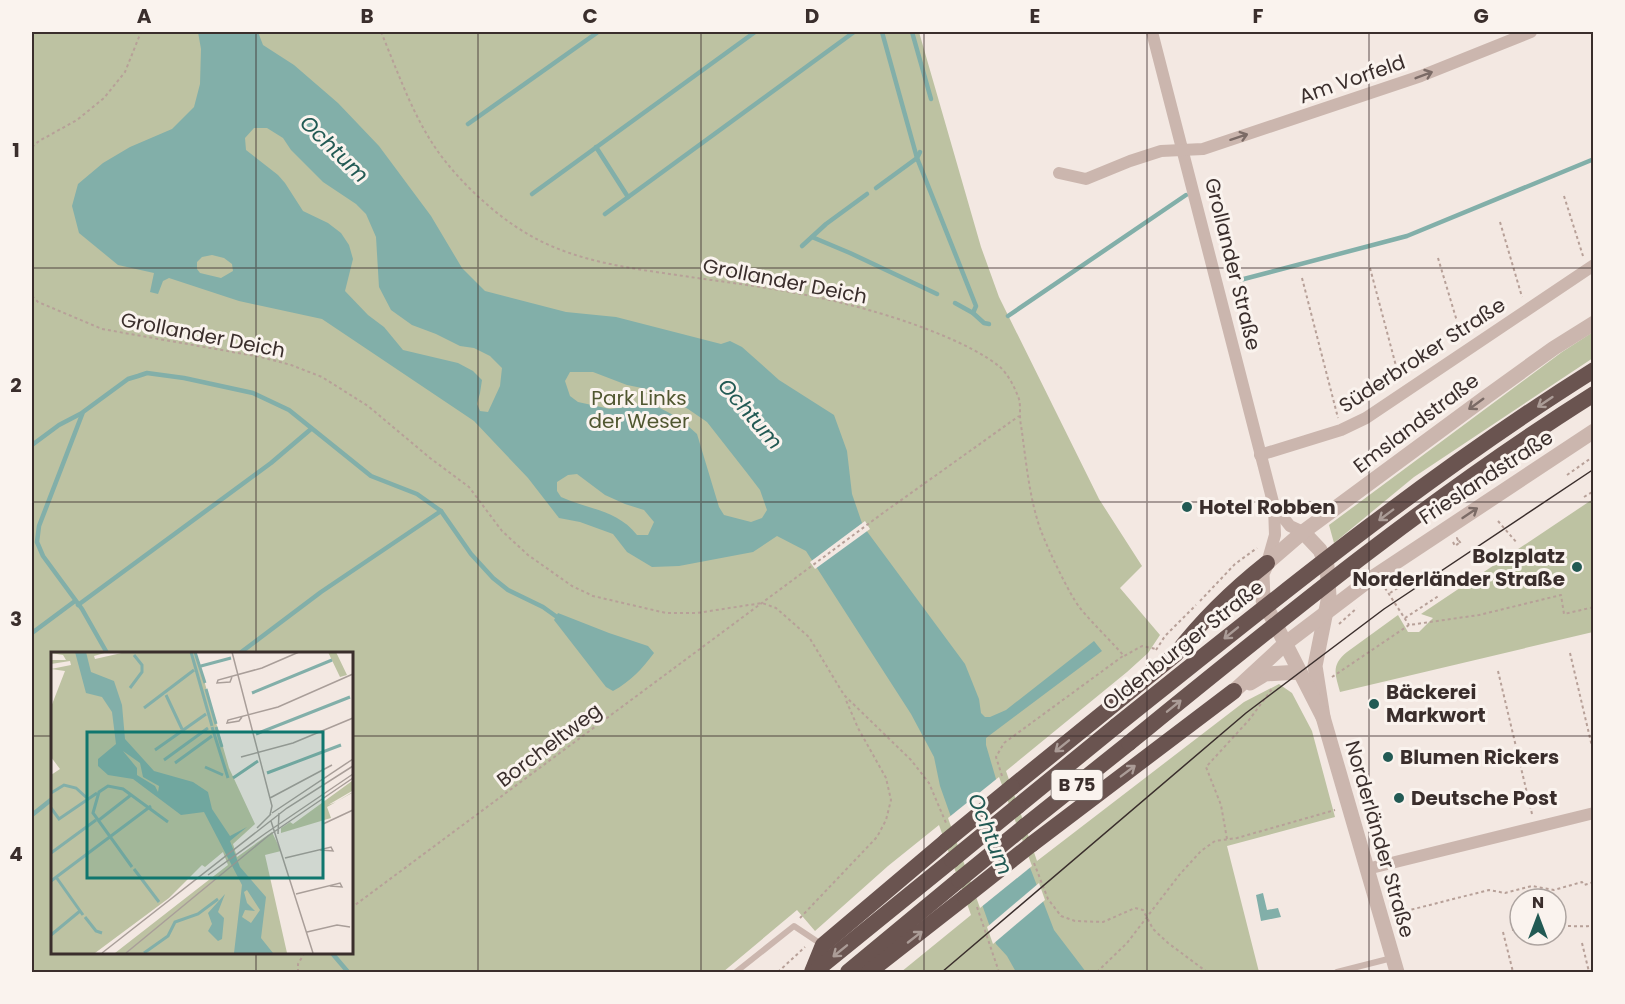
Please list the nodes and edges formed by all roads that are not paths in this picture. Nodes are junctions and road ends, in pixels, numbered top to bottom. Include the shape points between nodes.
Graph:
1 (1152, 32) edge
2 (1531, 32) edge
3 (1182, 151) junction
4 (1059, 173) dead end
5 (1590, 267) edge
6 (1593, 323) edge
7 (1593, 370) edge
8 (1593, 394) edge
9 (1593, 431) edge
10 (1260, 455) junction
11 (1274, 506) junction
12 (1303, 532) junction
13 (1267, 563) junction
14 (1325, 614) junction
15 (1286, 643) junction
16 (1300, 672) junction
17 (1234, 691) junction
18 (1323, 717) junction
19 (1593, 813) edge
20 (1367, 869) junction
21 (823, 945) junction
22 (1395, 965) edge
23 (736, 972) edge
24 (813, 972) edge
25 (848, 972) edge
26 (869, 972) edge
27 (1337, 972) edge

1 - 3 street, Grollander Straße
3 -> 2 street, Am Vorfeld via 1203,149 1362,96
3 - 4 street, Am Vorfeld via 1130,161 1086,179
3 - 10 street, Grollander Straße
5 - 10 street, Süderbroker Straße via 1366,418 1341,430
6 -> 12 street, Emslandstraße
7 -> 24 highway, Oldenburger Straße / B 75, bridge via 1441,473 1244,623
25 -> 8 highway, Oldenburger Straße / B 75, bridge via 1253,642 1425,510
14 -> 9 street, Frieslandstraße via 1369,580
10 - 11 street, Grollander Straße
11 - 12 street, Grollander Straße via 1290,526
11 - 13 street, Grollander Straße via 1275,536
12 - 13 street, Emslandstraße
12 - 14 street, Grollander Straße via 1320,550 1328,566
13 - 15 street, Grollander Straße via 1262,574 1263,600
13 -> 21 highway, bridge via 1243,582 1176,654
14 - 15 street, Frieslandstraße
14 - 18 street, Norderländer Straße via 1315,666
15 - 16 street, Norderländer Straße
15 - 17 street, Frieslandstraße
16 - 17 street via 1265,674
16 - 18 street, Norderländer Straße
26 -> 17 highway, bridge
18 - 20 street, Norderländer Straße
19 - 20 street
20 - 22 street, Norderländer Straße
21 - 23 lane via 794,926
21 - 24 highway
22 - 27 lane

